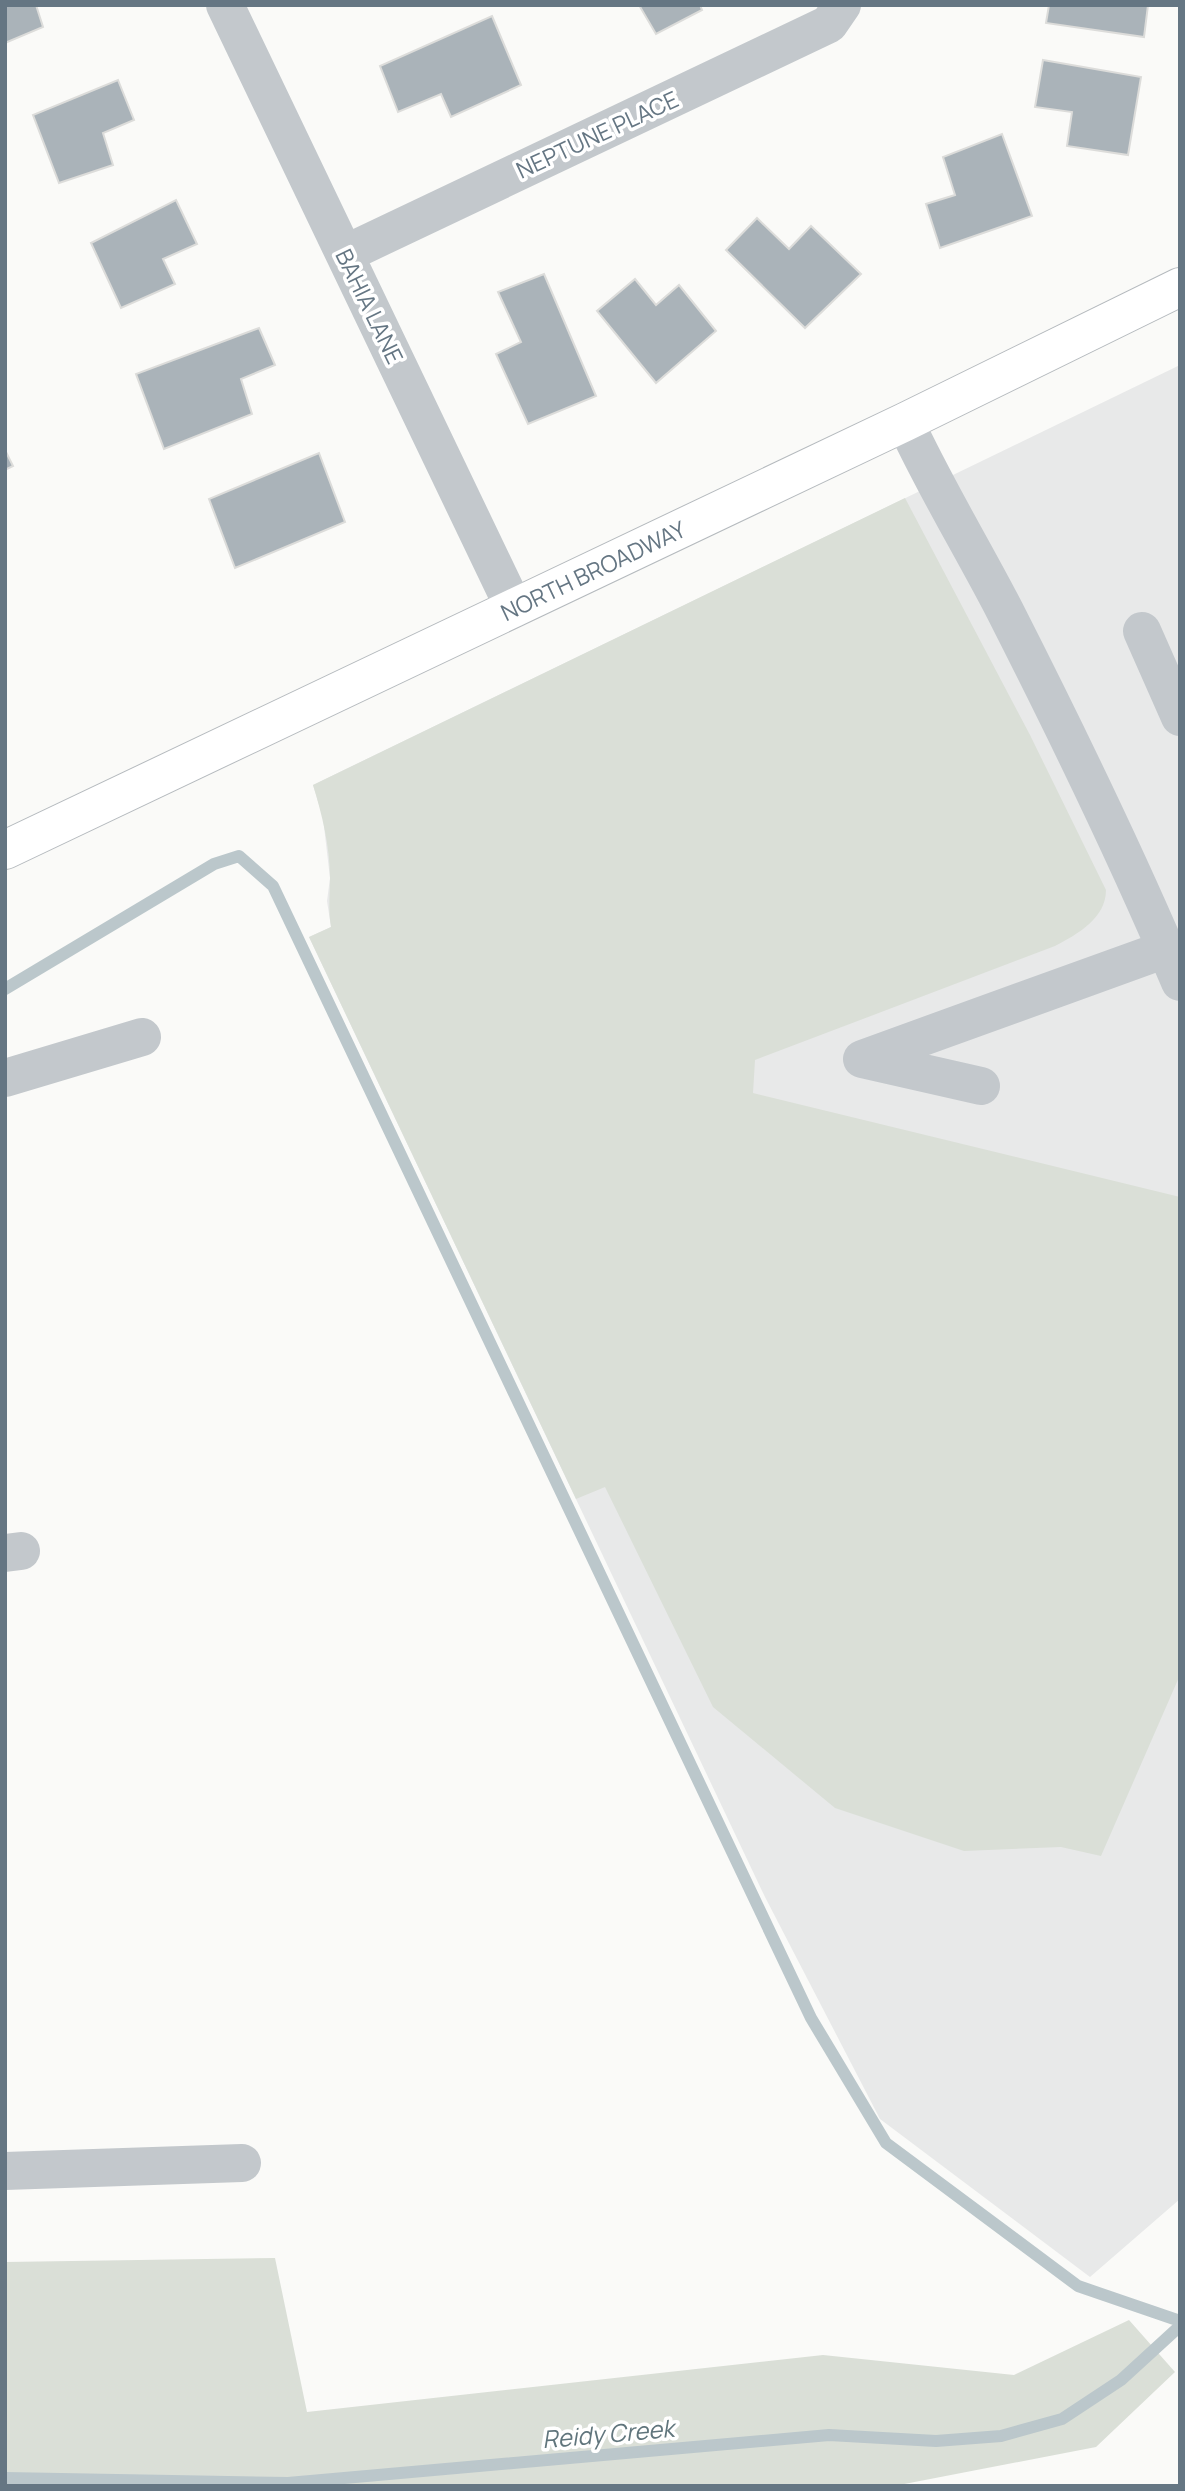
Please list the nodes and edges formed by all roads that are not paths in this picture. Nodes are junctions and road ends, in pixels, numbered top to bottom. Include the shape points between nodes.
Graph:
1 (225, 5) edge
2 (842, 5) edge
3 (345, 254) junction
4 (1180, 287) edge
5 (905, 422) junction
6 (514, 608) junction
7 (1142, 631) dead end
8 (1180, 718) edge
9 (5, 850) edge
10 (1173, 966) edge
11 (142, 1037) dead end
12 (5, 1078) edge
13 (981, 1086) dead end
14 (242, 2163) dead end
15 (5, 2171) edge

1 - 3 street, BAHIA LANE
2 - 3 street, NEPTUNE PLACE via 829,24
3 - 6 street, BAHIA LANE
4 - 5 main road, NORTH BROADWAY
5 - 6 main road, NORTH BROADWAY
5 - 10 street via 930,478 1004,608 1135,876
6 - 9 main road, NORTH BROADWAY
7 - 8 street
10 - 13 street via 862,1059
11 - 12 street
14 - 15 street

